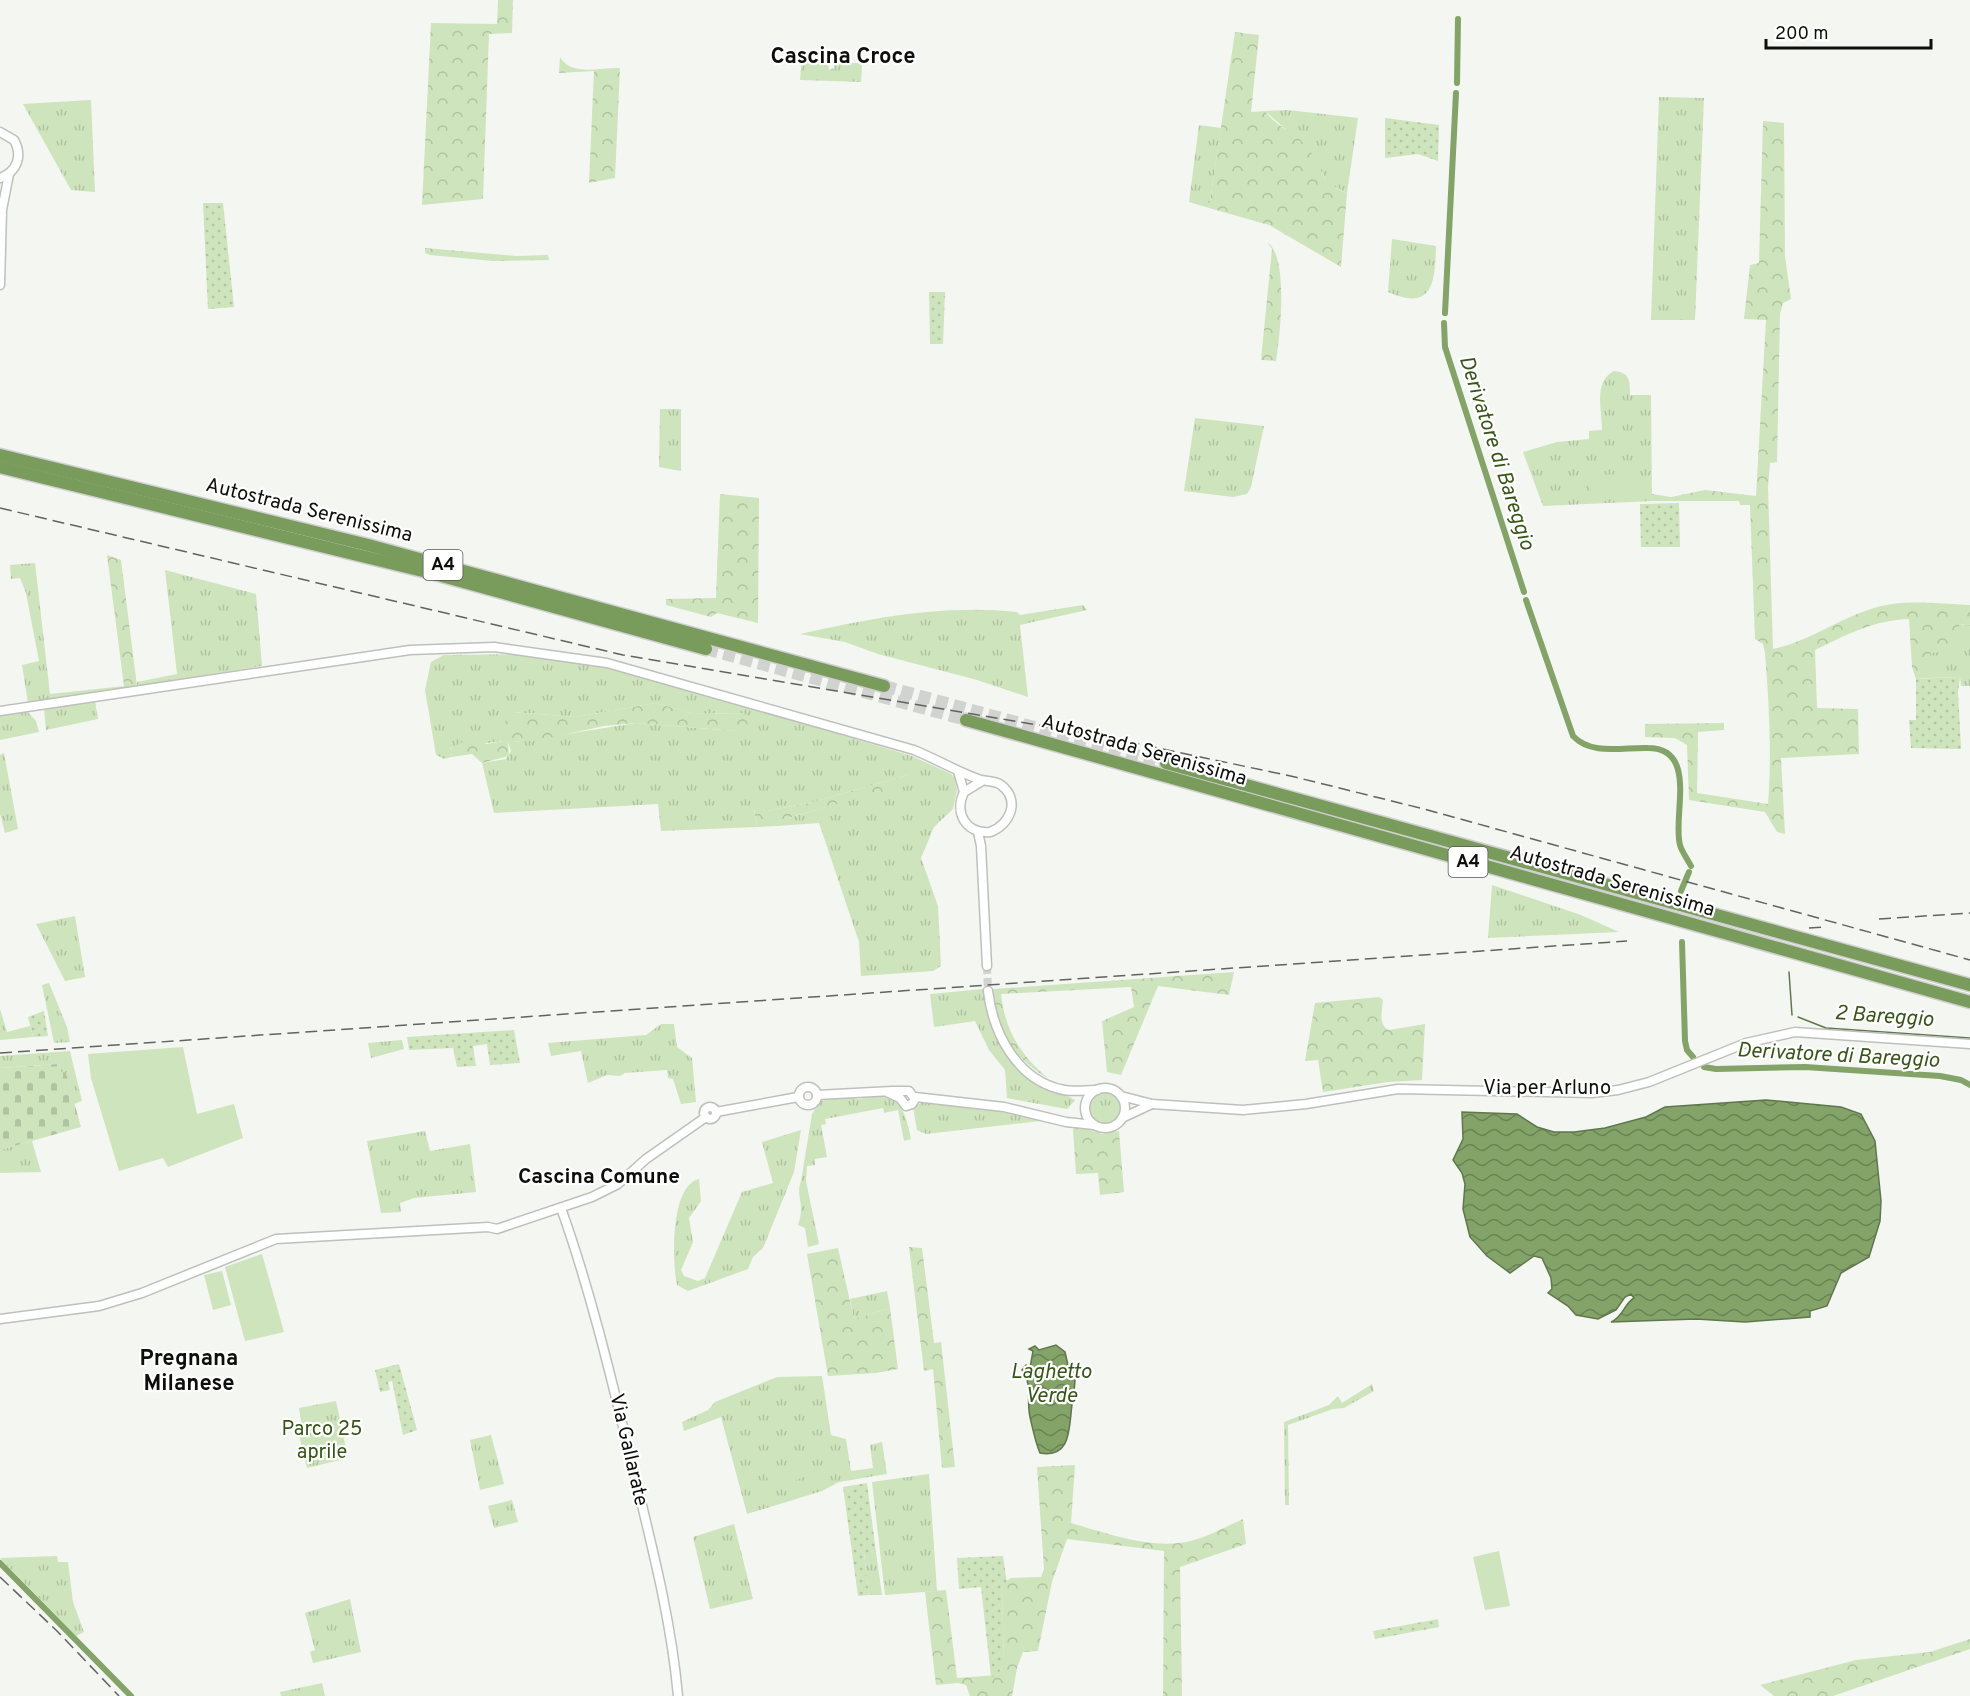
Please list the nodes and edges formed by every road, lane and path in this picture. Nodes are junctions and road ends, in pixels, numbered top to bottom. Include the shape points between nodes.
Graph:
1 (2, 131) edge
2 (9, 174) junction
3 (0, 178) edge
4 (1, 208) edge
5 (0, 285) edge
6 (0, 455) edge
7 (0, 467) edge
8 (706, 649) tunnel mouth
9 (884, 686) tunnel mouth
10 (0, 711) edge
11 (966, 720) tunnel mouth
12 (1166, 763) tunnel mouth
13 (958, 771) junction
14 (982, 781) junction
15 (964, 792) junction
16 (978, 832) junction
17 (990, 832) junction
18 (981, 846) junction
19 (987, 966) tunnel mouth
20 (1970, 985) edge
21 (988, 990) tunnel mouth
22 (1970, 1002) edge
23 (1970, 1044) edge
24 (1096, 1090) junction
25 (1067, 1091) junction
26 (817, 1095) junction
27 (902, 1095) junction
28 (1121, 1096) junction
29 (798, 1097) junction
30 (914, 1100) junction
31 (1152, 1104) junction
32 (1085, 1107) junction
33 (1122, 1118) junction
34 (1066, 1122) junction
35 (1094, 1125) junction
36 (561, 1208) junction
37 (0, 1319) edge
38 (678, 1696) edge

1 - 2 street via 14,140 19,153 17,165
2 - 3 street
2 - 4 street
4 - 5 street
6 - 9 highway, Autostrada Serenissima / A4 via 368,545
7 - 8 highway, Autostrada Serenissima / A4 via 420,571
10 - 13 street via 410,650 494,647 607,663 914,750
11 - 22 highway, Autostrada Serenissima / A4
12 - 20 highway, Autostrada Serenissima / A4
13 - 14 street
13 - 15 street
14 - 15 street
14 - 17 street via 1003,787 1011,800 1006,823
15 - 16 street via 960,814
16 - 17 street
16 - 18 street
17 - 18 street
18 - 19 street
21 - 25 street via 997,1030 1010,1053 1038,1078
23 - 31 street, Via per Arluno via 1795,1032 1746,1042 1650,1082 1611,1091 1429,1087 1243,1110
24 - 25 street, Via per Arluno
24 - 28 street, Via per Arluno via 1109,1089
24 - 32 street
25 - 32 street
26 - 27 street
26 - 29 street via 807,1087 801,1089
26 - 29 street via 808,1106
27 - 30 street via 911,1091
27 - 30 street via 906,1106
28 - 31 street, Via per Arluno
28 - 33 street via 1125,1108
29 - 36 street via 716,1112 712,1119 706,1117 646,1159 618,1184
30 - 34 street, Via per Arluno via 1004,1107
31 - 33 street, Via per Arluno
32 - 34 street
32 - 35 street
33 - 35 street, Via per Arluno via 1107,1128
34 - 35 street, Via per Arluno
36 - 37 street via 497,1229 278,1239 148,1291 99,1306
36 - 38 street, Via Gallarate via 611,1379 637,1486 669,1623

